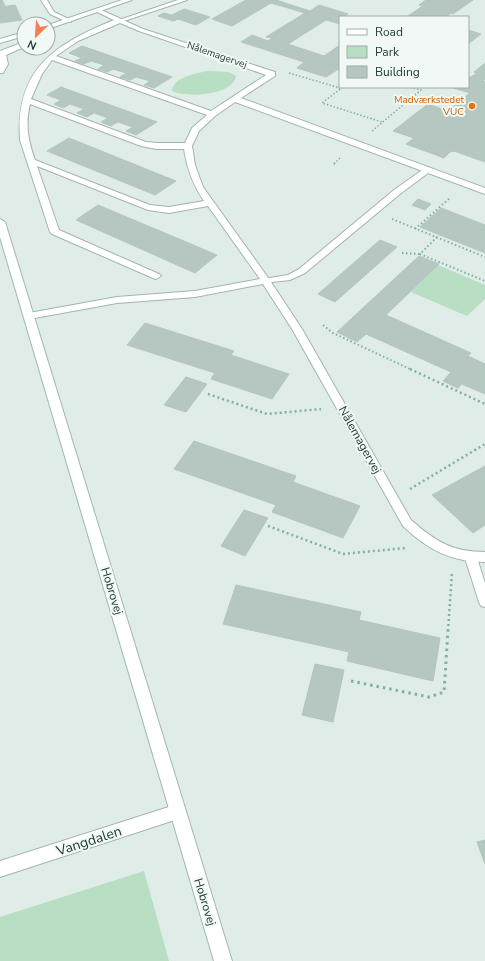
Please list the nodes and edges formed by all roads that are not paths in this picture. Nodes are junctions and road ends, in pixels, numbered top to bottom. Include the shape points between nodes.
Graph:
1 (44, 0) edge
2 (129, 0) edge
3 (184, 0) edge
4 (99, 11) junction
5 (119, 21) junction
6 (69, 22) junction
7 (61, 24) junction
8 (56, 25) edge
9 (56, 27) edge
10 (16, 36) edge
11 (0, 41) edge
12 (16, 47) edge
13 (1, 54) edge
14 (51, 57) junction
15 (0, 71) edge
16 (235, 99) junction
17 (27, 100) junction
18 (212, 114) junction
19 (188, 146) junction
20 (31, 161) junction
21 (428, 170) junction
22 (485, 191) edge
23 (210, 203) junction
24 (0, 222) edge
25 (156, 276) dead end
26 (266, 281) junction
27 (30, 316) junction
28 (485, 557) edge
29 (471, 558) junction
30 (485, 602) edge
31 (178, 812) junction
32 (0, 869) edge
33 (223, 961) edge

1 - 6 lane via 52,13
2 - 4 street
3 - 5 lane
4 - 5 street, Nålemagervej
4 - 6 street
5 - 14 street via 89,33
5 - 16 street, Nålemagervej via 272,74
6 - 7 street
7 - 8 street
7 - 9 street
10 - 11 street
12 - 13 street
13 - 15 street via 4,66
14 - 17 street via 35,78
14 - 18 street
16 - 18 street
16 - 21 street
17 - 19 street via 144,144
17 - 20 street via 22,126
18 - 19 street via 195,130
19 - 23 street, Nålemagervej via 191,165 199,187
20 - 23 street via 148,207 169,210
20 - 25 street via 55,232
21 - 22 street
21 - 26 lane via 302,270 290,276
23 - 26 street, Nålemagervej
24 - 27 street, Hobrovej
26 - 27 street via 195,294 117,300
26 - 29 street, Nålemagervej via 297,329 407,523 426,540 444,551
27 - 31 street, Hobrovej
28 - 29 street, Nålemagervej
29 - 30 lane
31 - 32 street, Vangdalen
31 - 33 street, Hobrovej

